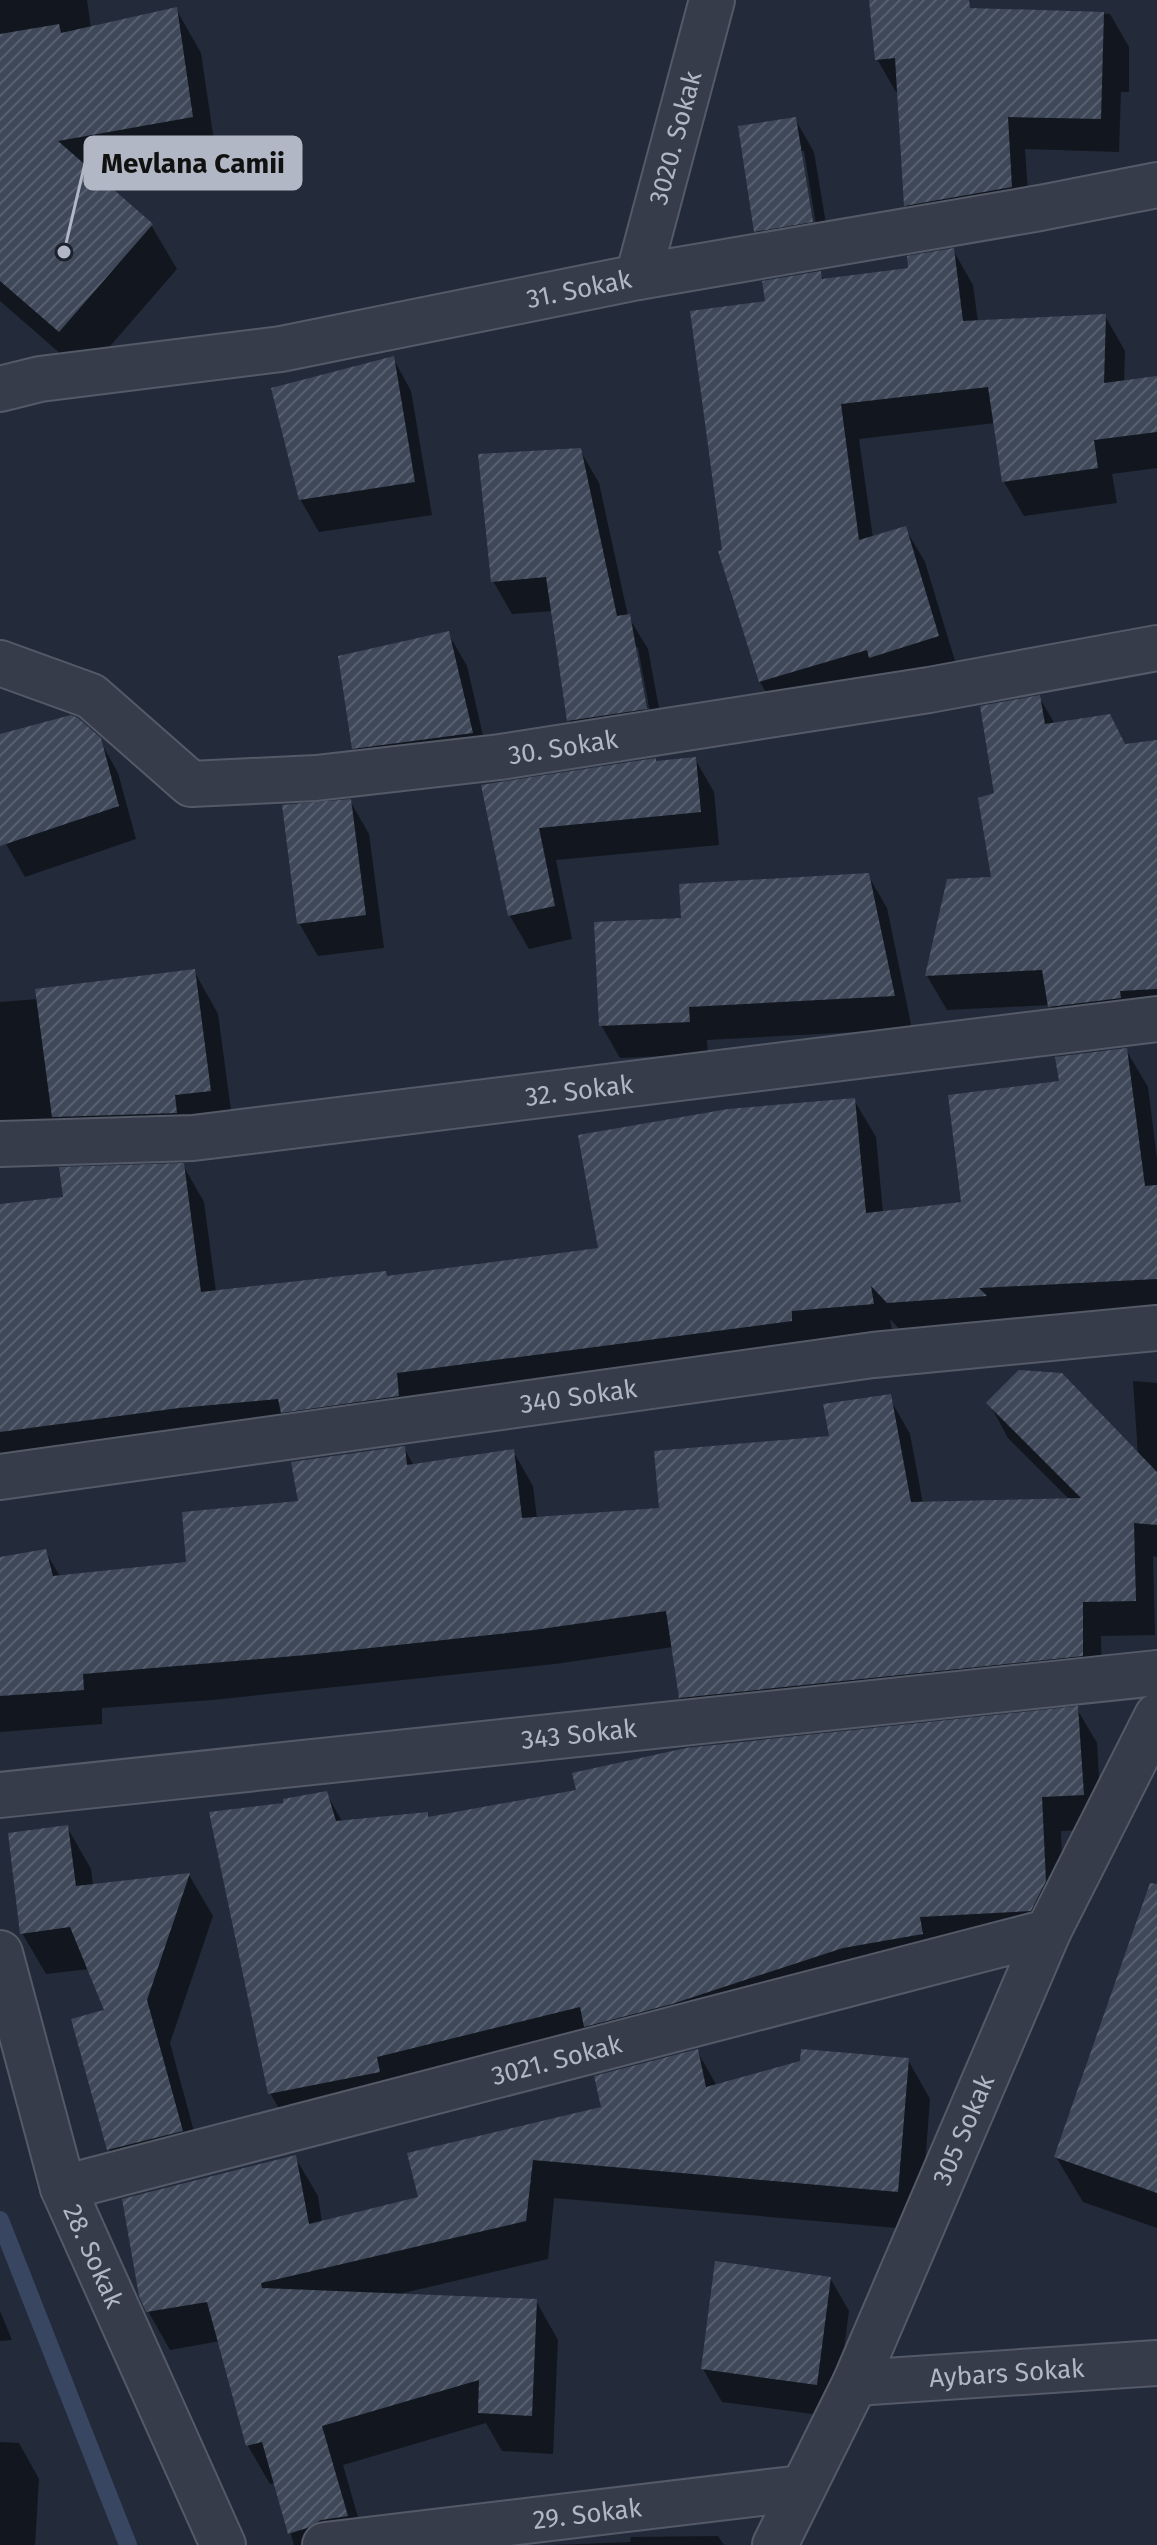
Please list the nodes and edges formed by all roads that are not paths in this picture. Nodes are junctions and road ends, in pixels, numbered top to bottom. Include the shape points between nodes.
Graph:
1 (712, 0) edge
2 (1157, 185) edge
3 (638, 277) junction
4 (0, 389) edge
5 (1157, 648) edge
6 (0, 663) edge
7 (1157, 1019) edge
8 (0, 1144) edge
9 (1157, 1328) edge
10 (0, 1477) edge
11 (1157, 1673) edge
12 (1157, 1716) edge
13 (0, 1795) edge
14 (1048, 1932) junction
15 (0, 1953) edge
16 (63, 2188) junction
17 (1157, 2363) edge
18 (855, 2383) junction
19 (802, 2488) junction
20 (223, 2545) edge
21 (325, 2545) edge
22 (775, 2545) edge

1 - 3 street, 3020. Sokak
2 - 3 street, 31. Sokak
3 - 4 street, 31. Sokak via 281,349 40,379
5 - 6 street, 30. Sokak via 929,690 500,757 316,778 191,784 91,696
7 - 8 street, 32. Sokak via 193,1138
9 - 10 street, 340 Sokak via 873,1355
11 - 13 street, 343 Sokak
12 - 14 street, 305 Sokak
14 - 16 street, 3021. Sokak
14 - 18 street, 305 Sokak
15 - 16 street, 28. Sokak
16 - 20 street, 28. Sokak
17 - 18 street, Aybars Sokak
18 - 19 street, 305 Sokak
19 - 21 street, 29. Sokak
19 - 22 street, 305 Sokak

